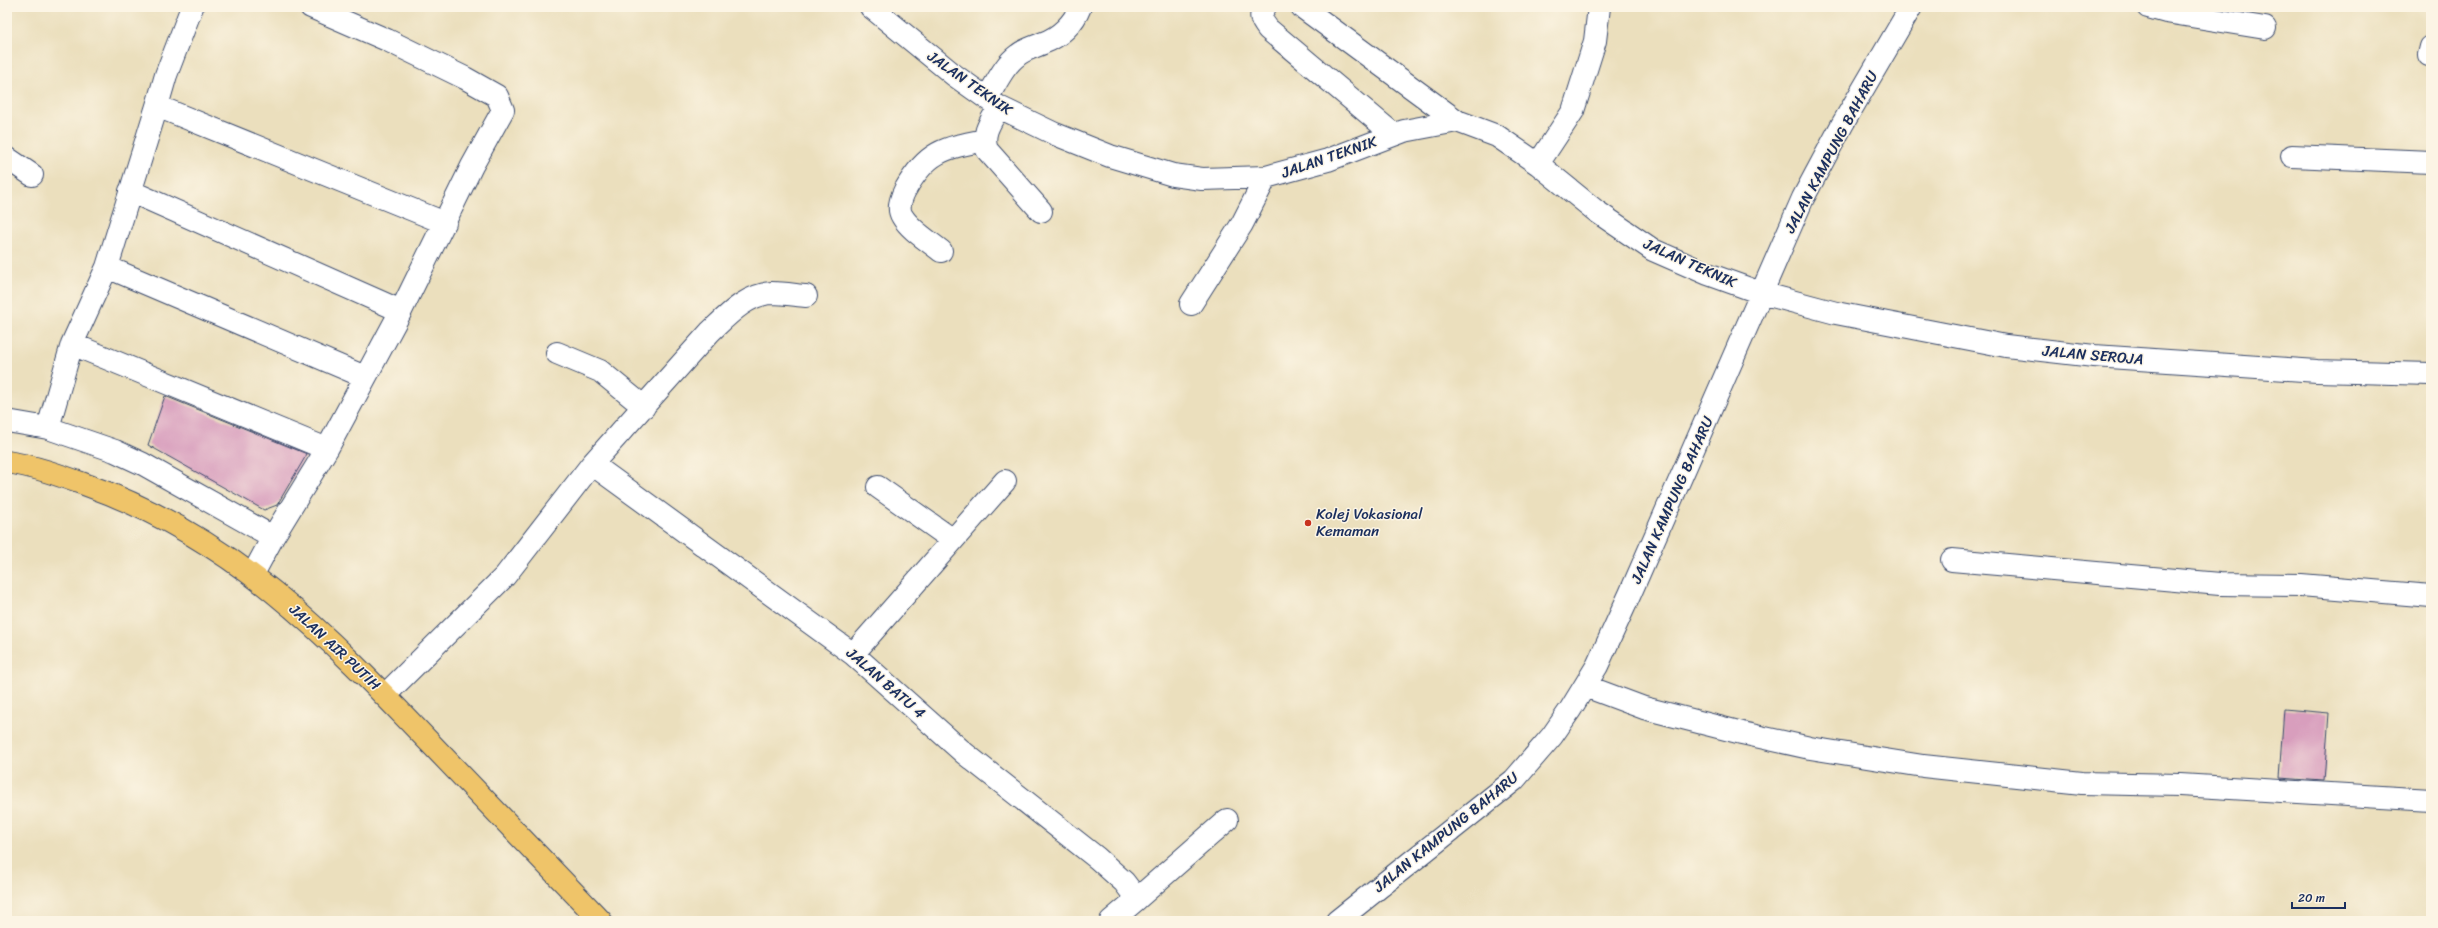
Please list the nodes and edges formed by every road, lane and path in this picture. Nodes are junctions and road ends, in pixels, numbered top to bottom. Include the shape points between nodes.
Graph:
1 (192, 7) edge
2 (871, 7) edge
3 (1080, 7) edge
4 (1264, 7) edge
5 (1302, 7) edge
6 (1599, 7) edge
7 (1911, 7) edge
8 (2148, 7) edge
9 (321, 9) edge
10 (2266, 28) dead end
11 (993, 103) junction
12 (157, 106) junction
13 (1457, 121) junction
14 (1393, 134) junction
15 (985, 140) junction
16 (2292, 156) dead end
17 (7, 158) edge
18 (2431, 162) edge
19 (1538, 164) junction
20 (32, 175) dead end
21 (1266, 177) junction
22 (130, 191) junction
23 (1040, 211) dead end
24 (445, 223) junction
25 (941, 251) dead end
26 (107, 267) junction
27 (1761, 293) junction
28 (806, 296) dead end
29 (1191, 304) dead end
30 (401, 311) junction
31 (72, 344) junction
32 (557, 352) dead end
33 (2431, 374) edge
34 (365, 376) junction
35 (644, 406) junction
36 (7, 421) edge
37 (48, 428) junction
38 (327, 449) junction
39 (7, 462) edge
40 (592, 464) junction
41 (1005, 481) dead end
42 (878, 487) dead end
43 (273, 536) junction
44 (953, 540) junction
45 (1952, 560) dead end
46 (253, 574) junction
47 (2431, 596) edge
48 (853, 654) junction
49 (1585, 686) junction
50 (385, 695) junction
51 (2431, 800) edge
52 (1227, 820) dead end
53 (1137, 899) junction
54 (601, 921) edge
55 (1111, 921) edge
56 (1337, 921) edge

1 - 12 street
2 - 11 street, JALAN TEKNIK
3 - 11 street via 1074,19 1060,33 1018,55 1010,63
4 - 14 street via 1261,21 1268,29
5 - 13 street
6 - 19 street via 1596,41 1573,111
7 - 27 street, JALAN KAMPUNG BAHARU via 1842,125 1807,192
8 - 10 street
9 - 24 street via 465,78 500,99 503,110 472,166
11 - 15 street
11 - 21 street, JALAN TEKNIK via 1055,134 1110,156 1173,174 1202,179
12 - 22 street
12 - 24 street
13 - 14 street, JALAN TEKNIK
13 - 19 street, JALAN TEKNIK via 1497,136
14 - 21 street, JALAN TEKNIK via 1328,160
15 - 23 street via 987,150
15 - 25 street via 953,146 932,155 914,174 900,201 901,216
16 - 18 street
17 - 20 street
19 - 27 street, JALAN TEKNIK via 1596,211 1653,250
21 - 29 street via 1238,230
22 - 26 street
22 - 30 street
24 - 30 street
26 - 31 street
26 - 34 street
27 - 33 street, JALAN SEROJA via 1836,313 2006,346 2094,356 2318,370
27 - 49 street, JALAN KAMPUNG BAHARU via 1660,526 1597,666
28 - 35 street via 771,293 751,299 710,332
30 - 34 street
31 - 37 street
31 - 38 street
32 - 35 street via 600,372
34 - 38 street
35 - 40 street
36 - 37 street
37 - 43 street via 115,451 143,464
38 - 43 street
39 - 46 main road, JALAN AIR PUTIH via 60,475 128,500 189,532
40 - 48 street, JALAN BATU 4
40 - 50 street via 505,576
41 - 44 street
42 - 44 street
43 - 46 street
44 - 48 street
45 - 47 street via 2220,584 2301,585
46 - 50 main road, JALAN AIR PUTIH via 313,623
48 - 53 street, JALAN BATU 4 via 964,753 1097,858 1124,882
49 - 51 street via 1644,708 1742,733 1810,748 1923,766 2082,783 2180,785
49 - 56 street, JALAN KAMPUNG BAHARU via 1552,736 1514,780
50 - 54 main road, JALAN AIR PUTIH
52 - 53 street
53 - 55 street

